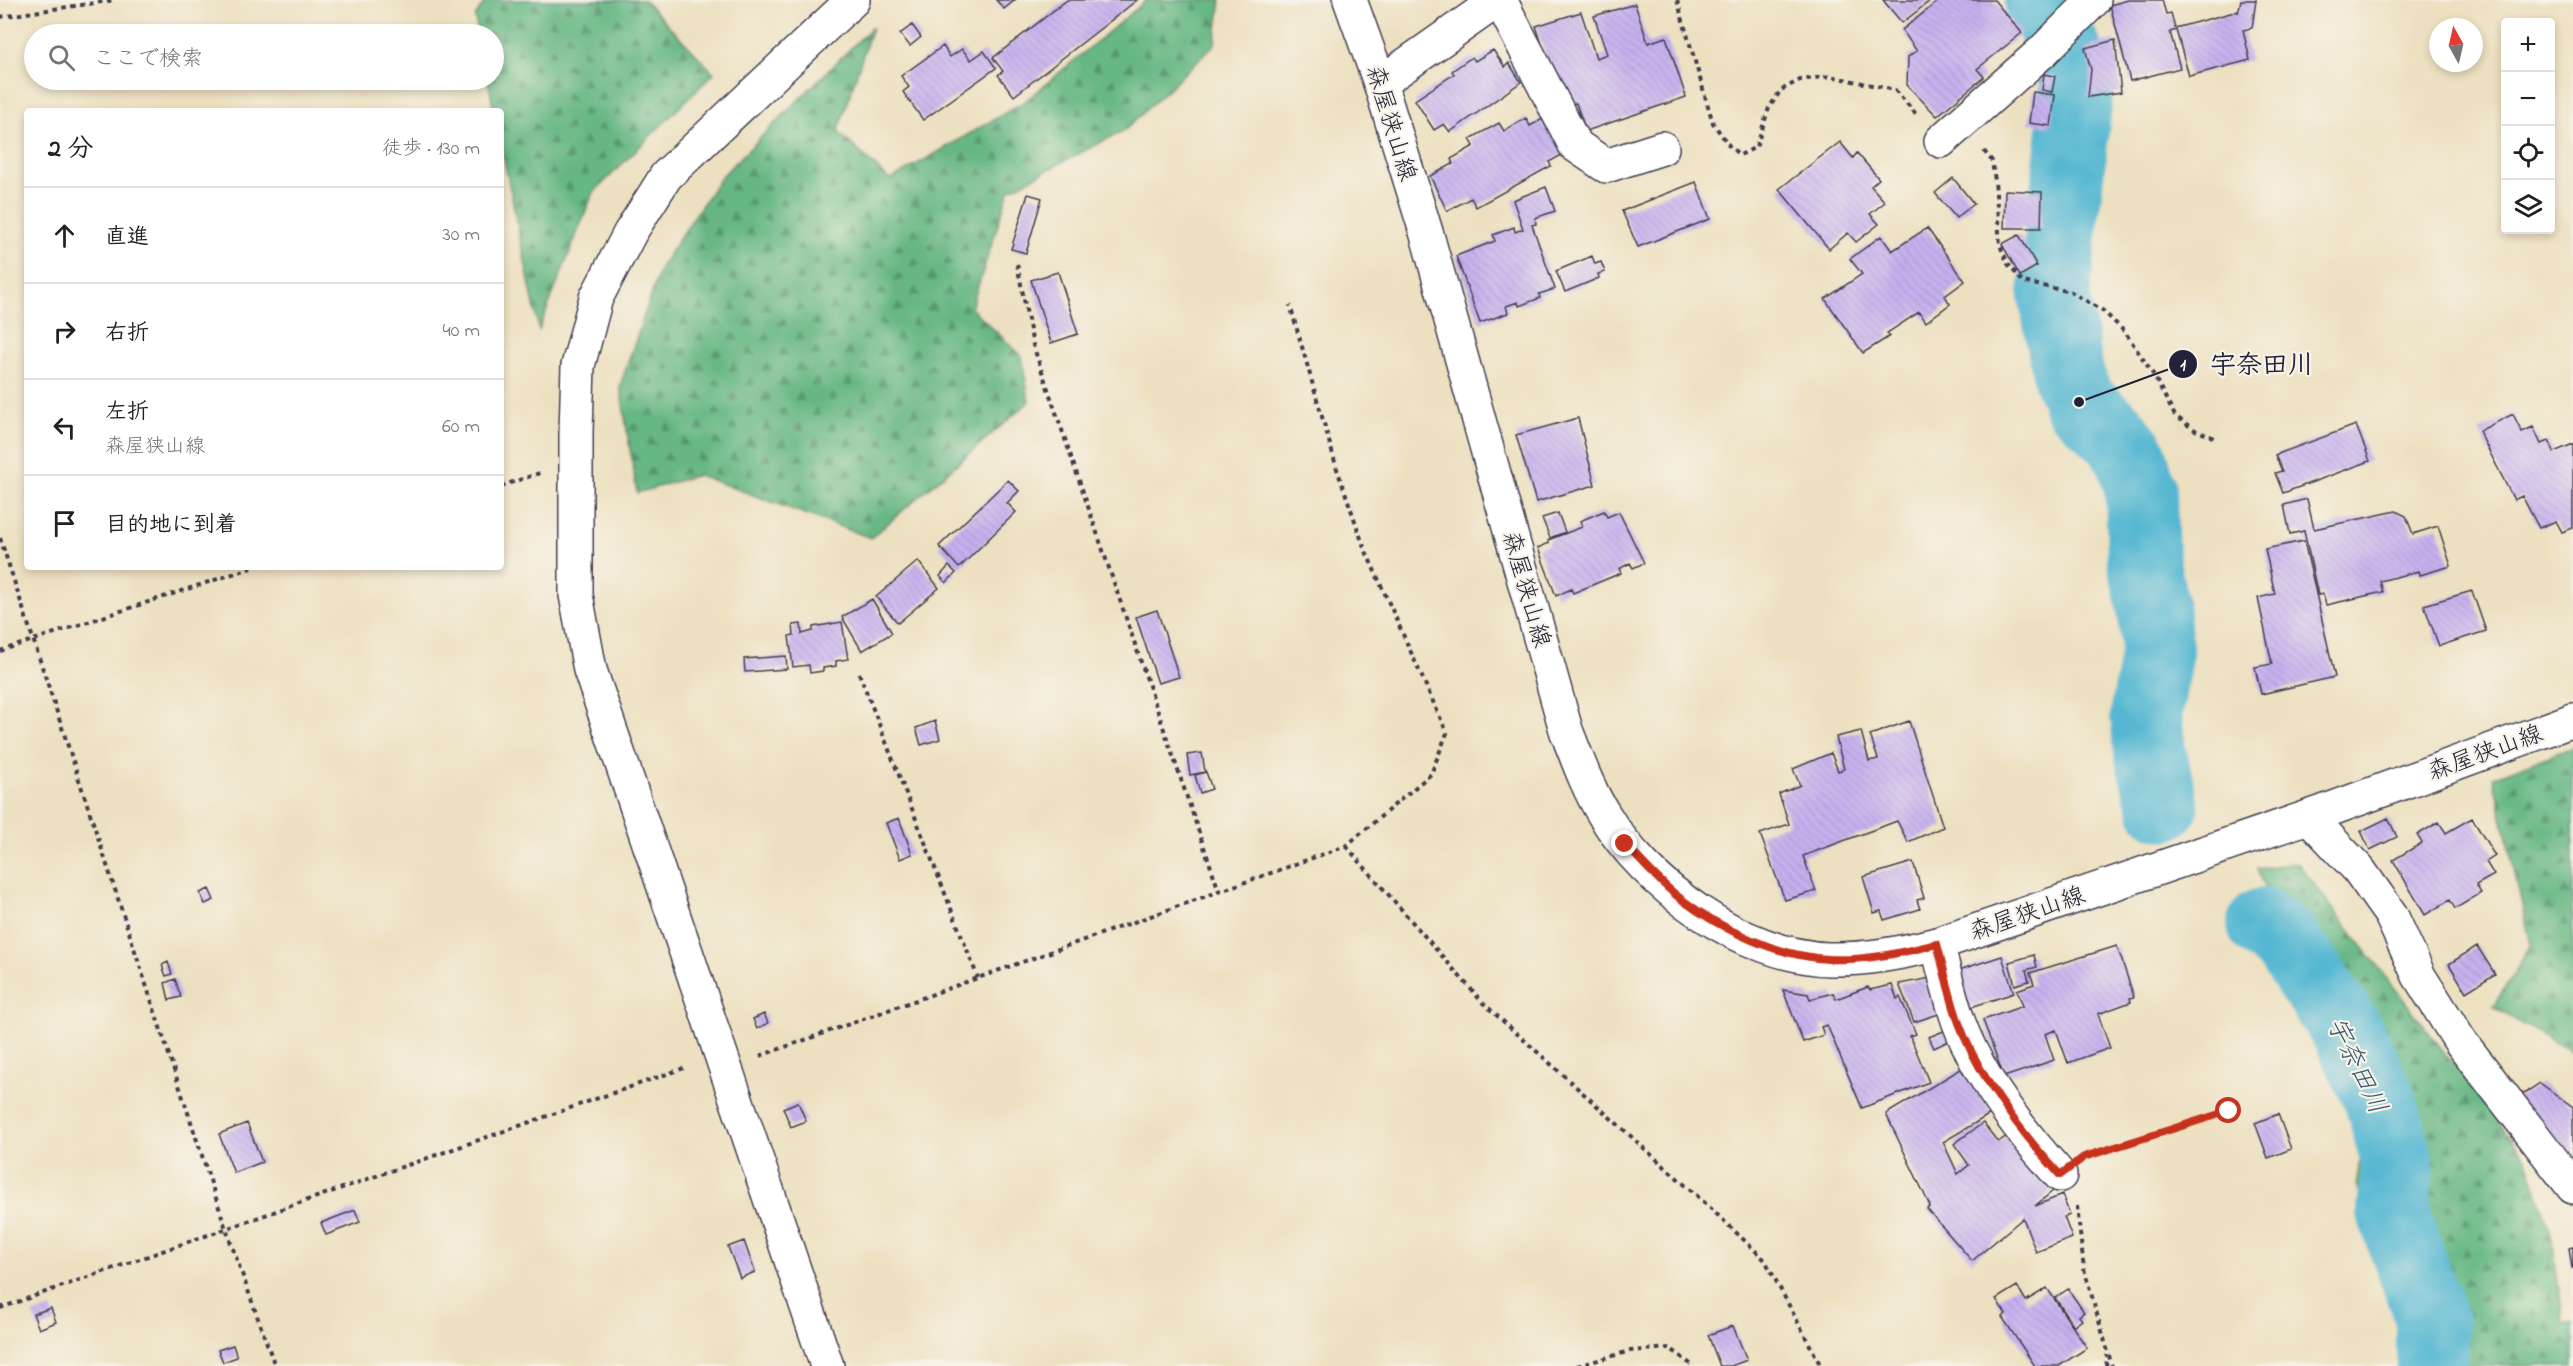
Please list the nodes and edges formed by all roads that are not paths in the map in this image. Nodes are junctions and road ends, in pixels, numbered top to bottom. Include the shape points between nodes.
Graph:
1 (853, 0) edge
2 (1350, 0) edge
3 (1499, 0) edge
4 (2094, 0) edge
5 (1380, 83) junction
6 (1951, 132) road end
7 (1662, 148) dead end
8 (2573, 720) edge
9 (2309, 817) junction
10 (1937, 944) junction
11 (2060, 1175) road end
12 (2573, 1187) edge
13 (827, 1366) edge

1 - 13 street via 666,176 596,298 578,366 576,595 590,670
2 - 5 street, 森屋狭山線
3 - 5 street
3 - 7 street via 1575,145 1606,166
4 - 6 street
5 - 10 street, 森屋狭山線 via 1566,730 1604,815 1625,844 1681,899 1755,941 1792,954 1828,959 1899,954
8 - 9 street, 森屋狭山線
9 - 10 street, 森屋狭山線
9 - 12 street via 2359,870 2391,915 2419,976 2460,1041
10 - 11 street via 1973,1056 2021,1130

